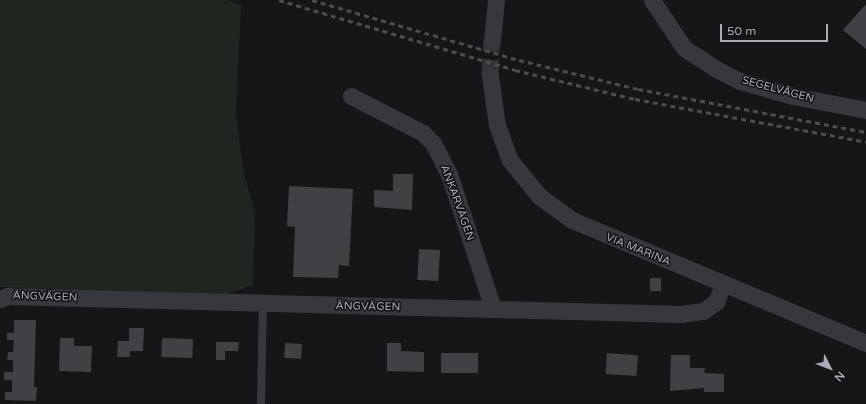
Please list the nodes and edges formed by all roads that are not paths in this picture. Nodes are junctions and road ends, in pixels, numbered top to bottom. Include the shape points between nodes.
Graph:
1 (496, 0) edge
2 (652, 0) edge
3 (492, 41) tunnel mouth
4 (490, 76) tunnel mouth
5 (351, 96) dead end
6 (866, 110) edge
7 (723, 285) junction
8 (0, 299) edge
9 (263, 304) junction
10 (494, 309) junction
11 (866, 343) edge
12 (261, 404) edge

1 - 3 street
2 - 6 street, SEGELVÄGEN via 684,48 716,70 740,81 793,96
4 - 7 street, VIA MARINA via 497,125 510,160 539,196 572,220 604,236
5 - 10 street, ANKARVÄGEN via 423,133 433,143 449,174
7 - 10 street, ÄNGVÄGEN via 716,302 703,311 681,314
7 - 11 street, VIA MARINA
8 - 9 street, ÄNGVÄGEN via 8,296
9 - 10 street, ÄNGVÄGEN
9 - 12 lane

